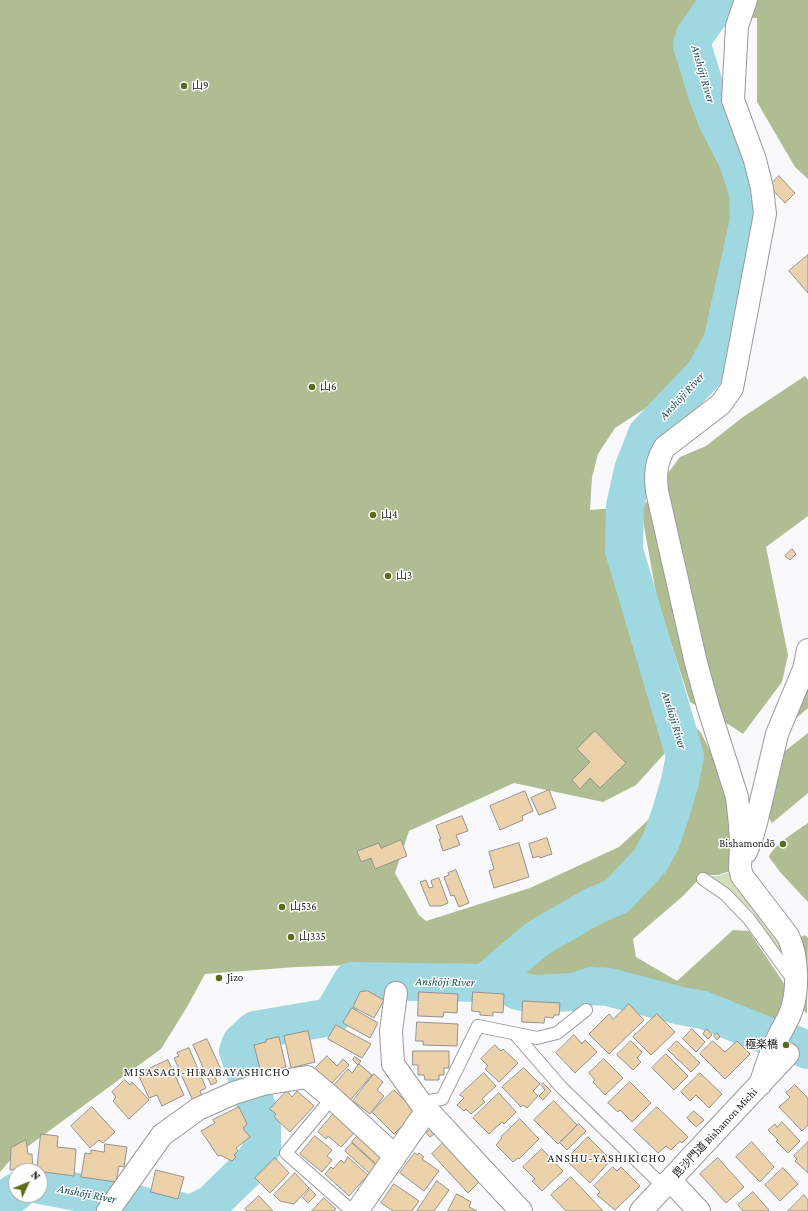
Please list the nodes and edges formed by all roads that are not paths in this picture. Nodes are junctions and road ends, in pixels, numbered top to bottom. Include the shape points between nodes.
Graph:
1 (746, 0) edge
2 (808, 650) edge
3 (741, 862) junction
4 (703, 879) dead end
5 (796, 984) junction
6 (396, 993) dead end
7 (586, 1010) dead end
8 (515, 1034) junction
9 (332, 1098) junction
10 (423, 1106) junction
11 (395, 1156) junction
12 (667, 1184) junction
13 (109, 1210) edge
14 (352, 1211) edge
15 (356, 1211) edge
16 (521, 1211) edge
17 (641, 1211) edge
18 (700, 1211) edge

1 - 3 street, 毘沙門道 Bishamon Michi via 736,26 733,100 755,160 762,188 764,214 732,388 720,404 665,447 660,455 655,477 696,663 737,797
2 - 3 street via 804,669 777,734 752,837
3 - 5 street, 毘沙門道 Bishamon Michi via 742,876 793,946
4 - 5 lane via 726,894 749,919
5 - 12 street, 毘沙門道 Bishamon Michi via 792,1009 780,1045 760,1085
6 - 10 street via 391,1031 393,1064
7 - 8 lane via 557,1033 537,1038
8 - 10 lane via 478,1026 442,1099
8 - 12 lane via 561,1087
9 - 11 street
9 - 13 street via 306,1077 263,1084 234,1093 198,1109 162,1135
9 - 14 lane via 286,1153
10 - 11 street
10 - 16 street
11 - 15 street
12 - 17 street, 毘沙門道 Bishamon Michi
12 - 18 street

